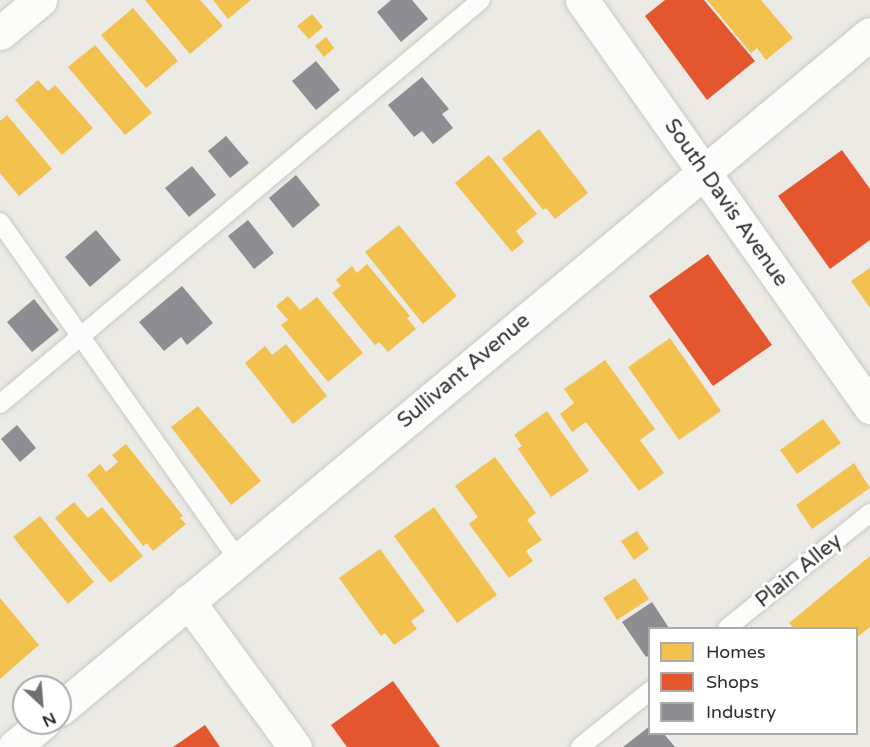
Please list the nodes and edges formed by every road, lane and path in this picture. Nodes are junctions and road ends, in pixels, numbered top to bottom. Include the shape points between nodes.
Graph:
1 (40, 0) edge
2 (481, 0) edge
3 (582, 0) edge
4 (0, 33) edge
5 (870, 34) edge
6 (703, 172) junction
7 (0, 222) edge
8 (81, 337) junction
9 (0, 404) edge
10 (870, 407) edge
11 (870, 513) edge
12 (238, 559) junction
13 (188, 601) junction
14 (728, 627) edge
15 (648, 693) edge
16 (72, 699) edge
17 (28, 735) edge
18 (14, 747) edge
19 (295, 747) edge
20 (580, 747) edge

1 - 4 street
2 - 8 lane
3 - 6 street, South Davis Avenue
5 - 6 street, Sullivant Avenue
6 - 10 street, South Davis Avenue
6 - 12 street, Sullivant Avenue
7 - 8 lane
8 - 9 lane
8 - 12 lane
11 - 14 lane, Plain Alley
12 - 13 street, Sullivant Avenue
13 - 16 street, Sullivant Avenue
13 - 19 street
15 - 20 lane
17 - 18 street

